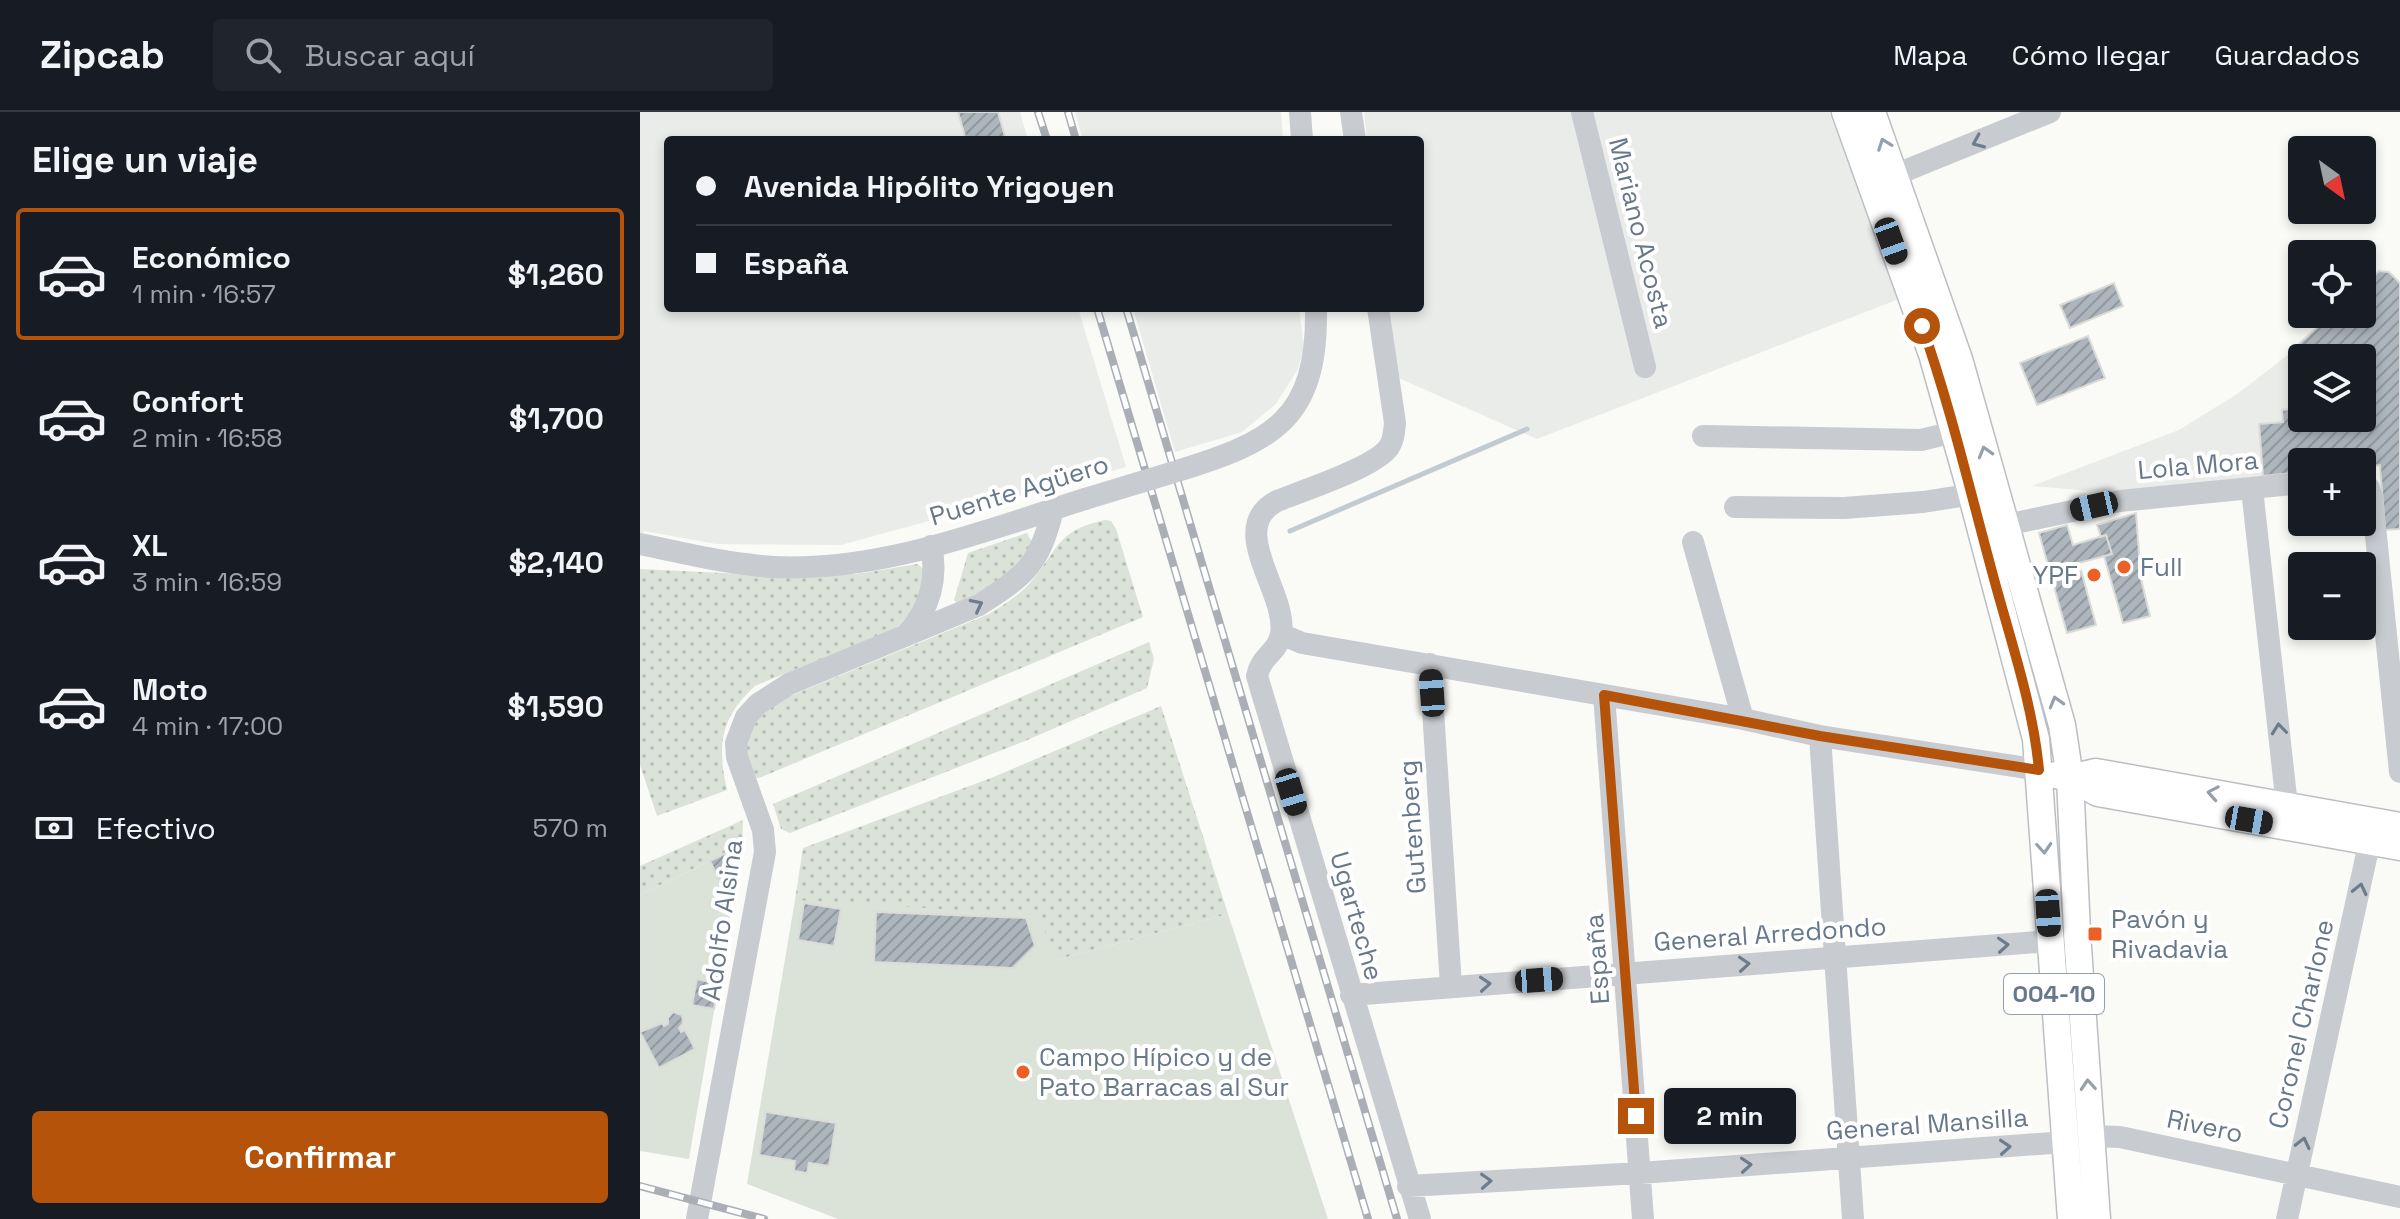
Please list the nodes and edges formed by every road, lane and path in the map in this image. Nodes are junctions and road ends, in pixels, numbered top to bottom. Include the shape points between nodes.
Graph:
1 (1300, 112) edge
2 (1351, 112) edge
3 (1582, 112) edge
4 (1845, 112) edge
5 (1872, 112) edge
6 (2050, 112) edge
7 (1302, 136) edge
8 (1354, 136) edge
9 (1883, 180) junction
10 (1316, 312) edge
11 (1379, 312) edge
12 (1645, 367) dead end
13 (1954, 432) junction
14 (1703, 436) dead end
15 (2288, 485) edge
16 (2252, 489) junction
17 (1983, 493) junction
18 (1735, 507) dead end
19 (1053, 509) junction
20 (2006, 525) junction
21 (2376, 536) edge
22 (1693, 542) dead end
23 (640, 544) edge
24 (931, 546) junction
25 (1281, 634) junction
26 (905, 635) junction
27 (1430, 664) junction
28 (1604, 695) junction
29 (1743, 719) junction
30 (1820, 736) junction
31 (2039, 770) junction
32 (2400, 772) edge
33 (2070, 778) junction
34 (2287, 806) junction
35 (2381, 830) edge
36 (2400, 847) edge
37 (2050, 941) junction
38 (1835, 957) junction
39 (1626, 973) junction
40 (1451, 986) junction
41 (1351, 995) junction
42 (2092, 1136) junction
43 (2066, 1142) junction
44 (1848, 1158) junction
45 (1640, 1173) junction
46 (2296, 1174) junction
47 (1408, 1186) junction
48 (2400, 1197) edge
49 (697, 1219) edge
50 (1420, 1219) edge
51 (1643, 1219) edge
52 (1853, 1219) edge
53 (2071, 1219) edge
54 (2097, 1219) edge
55 (2287, 1219) edge

1 - 7 street
2 - 8 street
3 - 12 street, Mariano Acosta
4 - 9 main road, 004-10
9 -> 5 main road, 004-10
6 -> 9 street
9 - 13 main road, 004-10
17 -> 9 main road, 004-10 via 1952,337
10 - 19 street, Puente Agüero, bridge via 1307,384 1276,428 1258,442
11 - 25 street via 1395,423 1389,447 1374,460 1265,507 1255,527
13 - 14 street via 1921,440
13 - 17 main road, 004-10
15 - 16 street, Lola Mora
16 - 20 street, Lola Mora via 2120,501
34 -> 16 street
17 - 18 street via 1844,508
17 - 20 main road, 004-10
17 - 31 main road, 004-10
19 - 24 street, Puente Agüero
26 -> 19 street, Adolfo Alsina via 979,605 1027,571 1046,539
33 -> 20 main road, 004-10 via 2062,725
21 - 32 street
22 - 29 street
23 - 24 street, Puente Agüero via 774,567 877,561
24 - 26 street via 935,560 929,598
25 - 27 street via 1302,643
25 - 41 street, Ugarteche via 1257,676
26 - 49 street, Adolfo Alsina via 789,684 758,704 739,730 737,757 763,830 765,852
27 - 28 street
27 - 40 street, Gutenberg
28 - 29 street
28 - 39 street, España
29 - 30 street
30 - 31 street
30 - 38 street
31 - 33 main road
31 -> 37 main road, 004-10
34 -> 33 main road via 2096,772
33 - 35 main road via 2098,793
42 -> 33 main road, 004-10
34 - 35 main road
35 - 36 main road
46 -> 35 street, Coronel Charlone
38 -> 37 street, General Arredondo
37 - 43 main road, 004-10
39 -> 38 street, General Arredondo
38 - 44 street
40 -> 39 street, General Arredondo
39 - 45 street, España
40 - 41 street, General Arredondo
41 - 47 street, Ugarteche
42 - 46 street, Rivero via 2120,1137
42 - 54 main road, 004-10
44 -> 43 street, General Mansilla
43 - 53 main road, 004-10
45 -> 44 street, General Mansilla
44 - 52 street
47 -> 45 street, General Mansilla
45 - 51 street, España
46 - 48 street, Rivero
46 - 55 street, Coronel Charlone
47 - 50 street, Ugarteche

